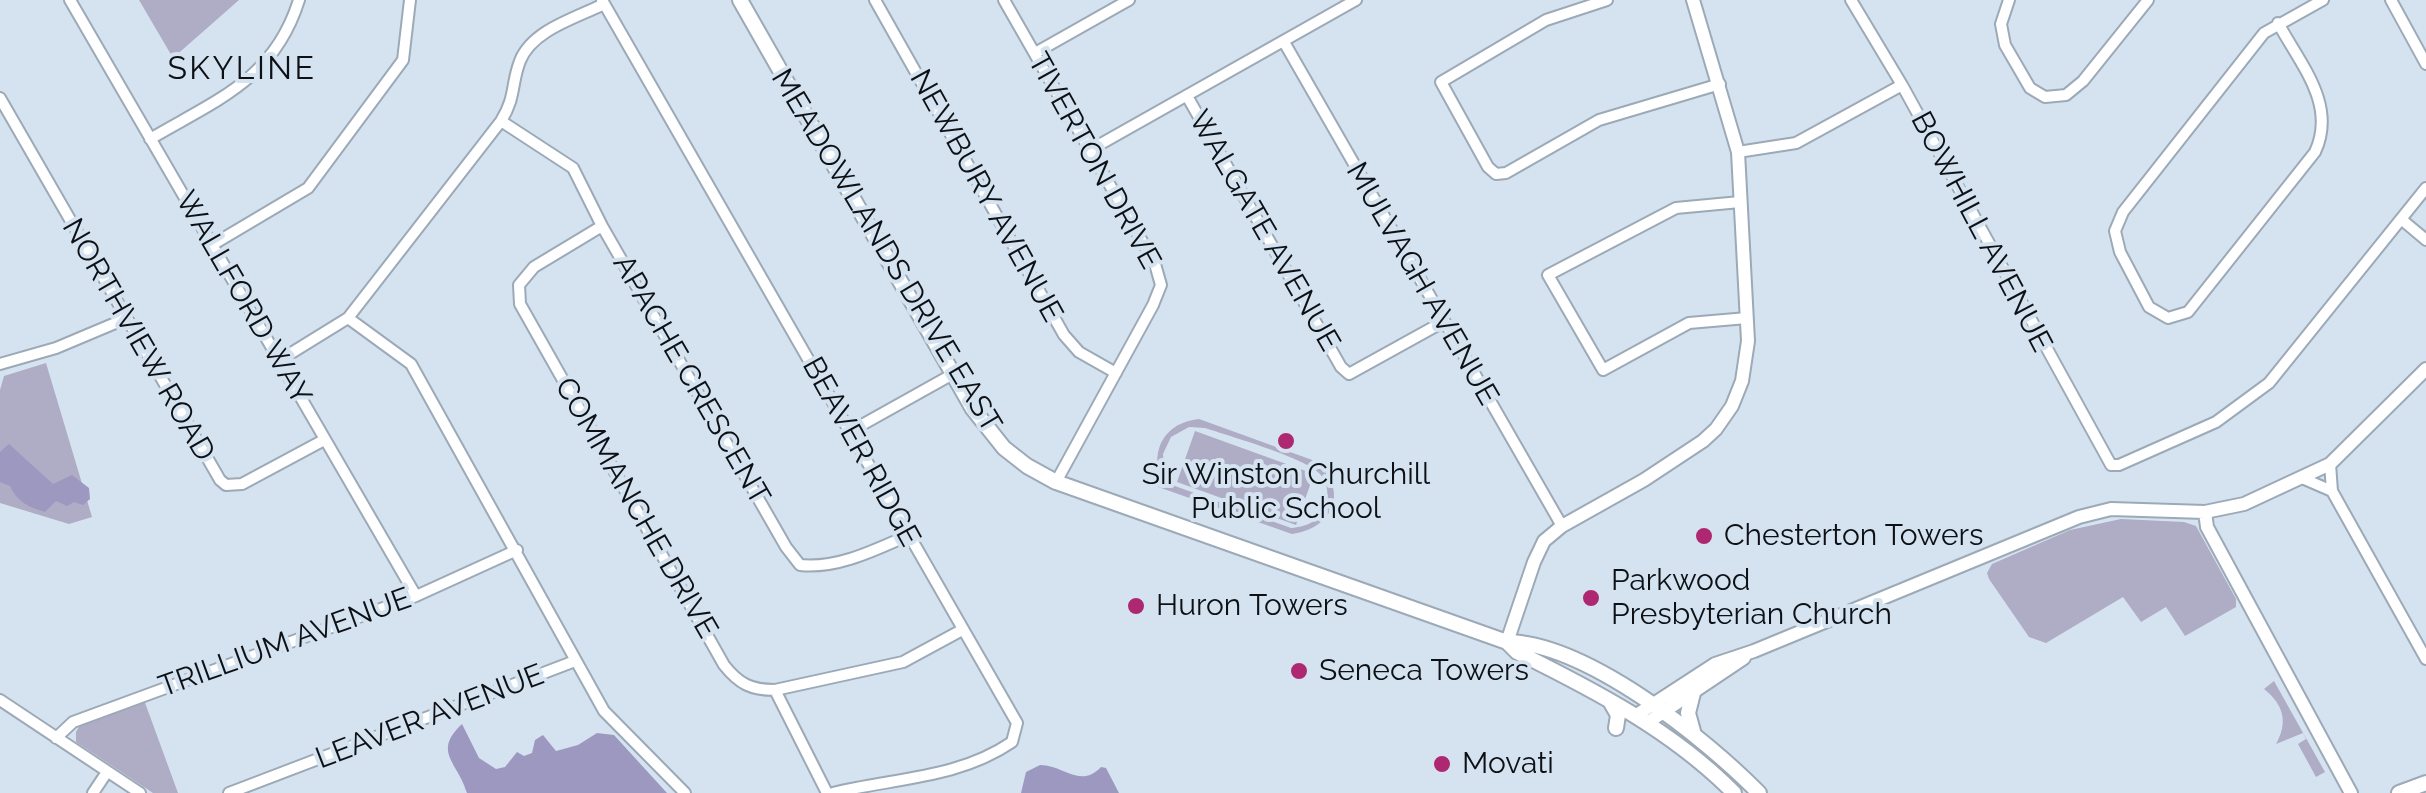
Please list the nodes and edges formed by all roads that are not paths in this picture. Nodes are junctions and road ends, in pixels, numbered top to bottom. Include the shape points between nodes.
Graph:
1 (70, 0) edge
2 (299, 0) edge
3 (410, 0) edge
4 (740, 0) edge
5 (875, 0) edge
6 (1004, 0) edge
7 (1129, 0) edge
8 (1356, 0) edge
9 (1607, 0) edge
10 (1693, 0) edge
11 (1851, 0) edge
12 (2009, 0) edge
13 (2148, 0) edge
14 (2323, 0) edge
15 (2390, 0) edge
16 (603, 2) edge
17 (2278, 24) junction
18 (1284, 42) junction
19 (1036, 53) junction
20 (2426, 64) edge
21 (1720, 84) junction
22 (1902, 85) junction
23 (1187, 96) junction
24 (0, 98) edge
25 (501, 121) junction
26 (150, 139) junction
27 (1090, 150) junction
28 (1738, 152) junction
29 (2426, 188) edge
30 (1740, 202) junction
31 (2400, 219) junction
32 (602, 226) junction
33 (2426, 240) edge
34 (212, 245) junction
35 (348, 318) junction
36 (1747, 318) junction
37 (125, 319) junction
38 (1443, 322) junction
39 (280, 360) junction
40 (0, 364) edge
41 (2426, 369) edge
42 (1116, 373) junction
43 (953, 374) junction
44 (851, 431) junction
45 (324, 440) junction
46 (2330, 464) junction
47 (2302, 478) junction
48 (1056, 482) junction
49 (2332, 491) junction
50 (2205, 512) junction
51 (1562, 526) junction
52 (908, 536) junction
53 (517, 550) junction
54 (416, 596) junction
55 (962, 630) junction
56 (1507, 642) junction
57 (1754, 650) junction
58 (2426, 659) edge
59 (576, 661) junction
60 (775, 690) junction
61 (1693, 694) junction
62 (0, 700) edge
63 (1609, 700) junction
64 (1659, 708) junction
65 (1641, 720) junction
66 (1616, 728) dead end
67 (1693, 731) junction
68 (56, 738) junction
69 (106, 772) junction
70 (2426, 783) edge
71 (887, 788) edge
72 (94, 793) edge
73 (140, 793) edge
74 (229, 793) edge
75 (685, 793) edge
76 (830, 793) edge
77 (1734, 793) edge
78 (1760, 793) edge
79 (2351, 793) edge
80 (2399, 793) edge

1 - 26 street, WALLFORD WAY
2 - 26 street via 280,42 246,83
3 - 34 street via 403,60 308,188
4 - 43 main road, MEADOWLANDS DRIVE EAST
5 - 42 street, NEWBURY AVENUE via 1064,335
6 - 19 street, TIVERTON DRIVE
7 - 19 street
8 - 18 street
9 - 21 street via 1546,20 1440,82 1496,174 1600,120
10 - 21 street
11 - 22 street, BOWHILL AVENUE
12 - 13 street via 2005,45 2030,88 2045,97 2066,95 2083,80
14 - 17 street
15 - 20 street
16 - 25 street via 529,44
16 - 44 street, BEAVER RIDGE
17 - 17 street via 2179,139 2115,231 2149,308 2168,318 2188,312 2324,133 2320,101
18 - 23 street
18 - 38 street, MULVAGH AVENUE
19 - 27 street, TIVERTON DRIVE
21 - 28 street
22 - 28 street via 1796,143
22 - 31 street, BOWHILL AVENUE via 2110,466 2216,422 2260,390
23 - 27 street
23 - 38 street, WALGATE AVENUE via 1349,374
24 - 37 street, NORTHVIEW ROAD
25 - 32 street, APACHE CRESCENT via 573,168
25 - 35 street
26 - 34 street, WALLFORD WAY
27 - 42 street, TIVERTON DRIVE via 1161,286
28 - 30 street
29 - 31 street
30 - 36 street
30 - 36 street via 1676,208 1548,275 1603,370 1689,323
31 - 33 street
32 - 52 street, APACHE CRESCENT via 800,565 866,554
32 - 60 street, COMMANCHE DRIVE via 534,267 520,284 520,304 724,666 756,690
34 - 39 street, WALLFORD WAY
35 - 39 street
35 - 53 street via 411,364
36 - 51 street via 1742,381 1716,429
37 - 40 street
37 - 45 street, NORTHVIEW ROAD via 226,485 242,484
38 - 51 street, MULVAGH AVENUE
39 - 45 street, WALLFORD WAY
41 - 46 street
42 - 48 street, TIVERTON DRIVE
43 - 44 street
43 - 48 main road, MEADOWLANDS DRIVE EAST via 1004,448
44 - 52 street, BEAVER RIDGE
45 - 54 street, WALLFORD WAY
46 - 47 street
46 - 49 street
47 - 49 street
47 - 50 street via 2244,504
48 - 56 main road, MEADOWLANDS DRIVE EAST
49 - 58 street
50 - 57 street via 2111,509 2079,517
50 - 79 street via 2207,527
51 - 56 street via 1544,541
52 - 55 street, BEAVER RIDGE
53 - 54 street, TRILLIUM AVENUE
53 - 59 street
54 - 68 street, TRILLIUM AVENUE via 73,722
55 - 60 street via 903,662
55 - 71 street, BEAVER RIDGE via 1017,723 1012,742
56 - 63 main road, MEADOWLANDS DRIVE EAST
56 - 64 main road, MEADOWLANDS DRIVE EAST via 1578,662
57 - 61 street
57 - 64 street via 1715,664
59 - 74 street, LEAVER AVENUE
59 - 75 street via 612,720
60 - 76 street
61 - 64 street
61 - 67 main road
62 - 68 street
63 - 65 main road, MEADOWLANDS DRIVE EAST
63 - 66 main road via 1618,715
64 - 65 street
64 - 67 main road, MEADOWLANDS DRIVE EAST
65 - 77 main road, MEADOWLANDS DRIVE EAST
67 - 78 main road, MEADOWLANDS DRIVE EAST
68 - 69 street
69 - 72 street
69 - 73 street
70 - 80 main road
71 - 76 street, BEAVER RIDGE

